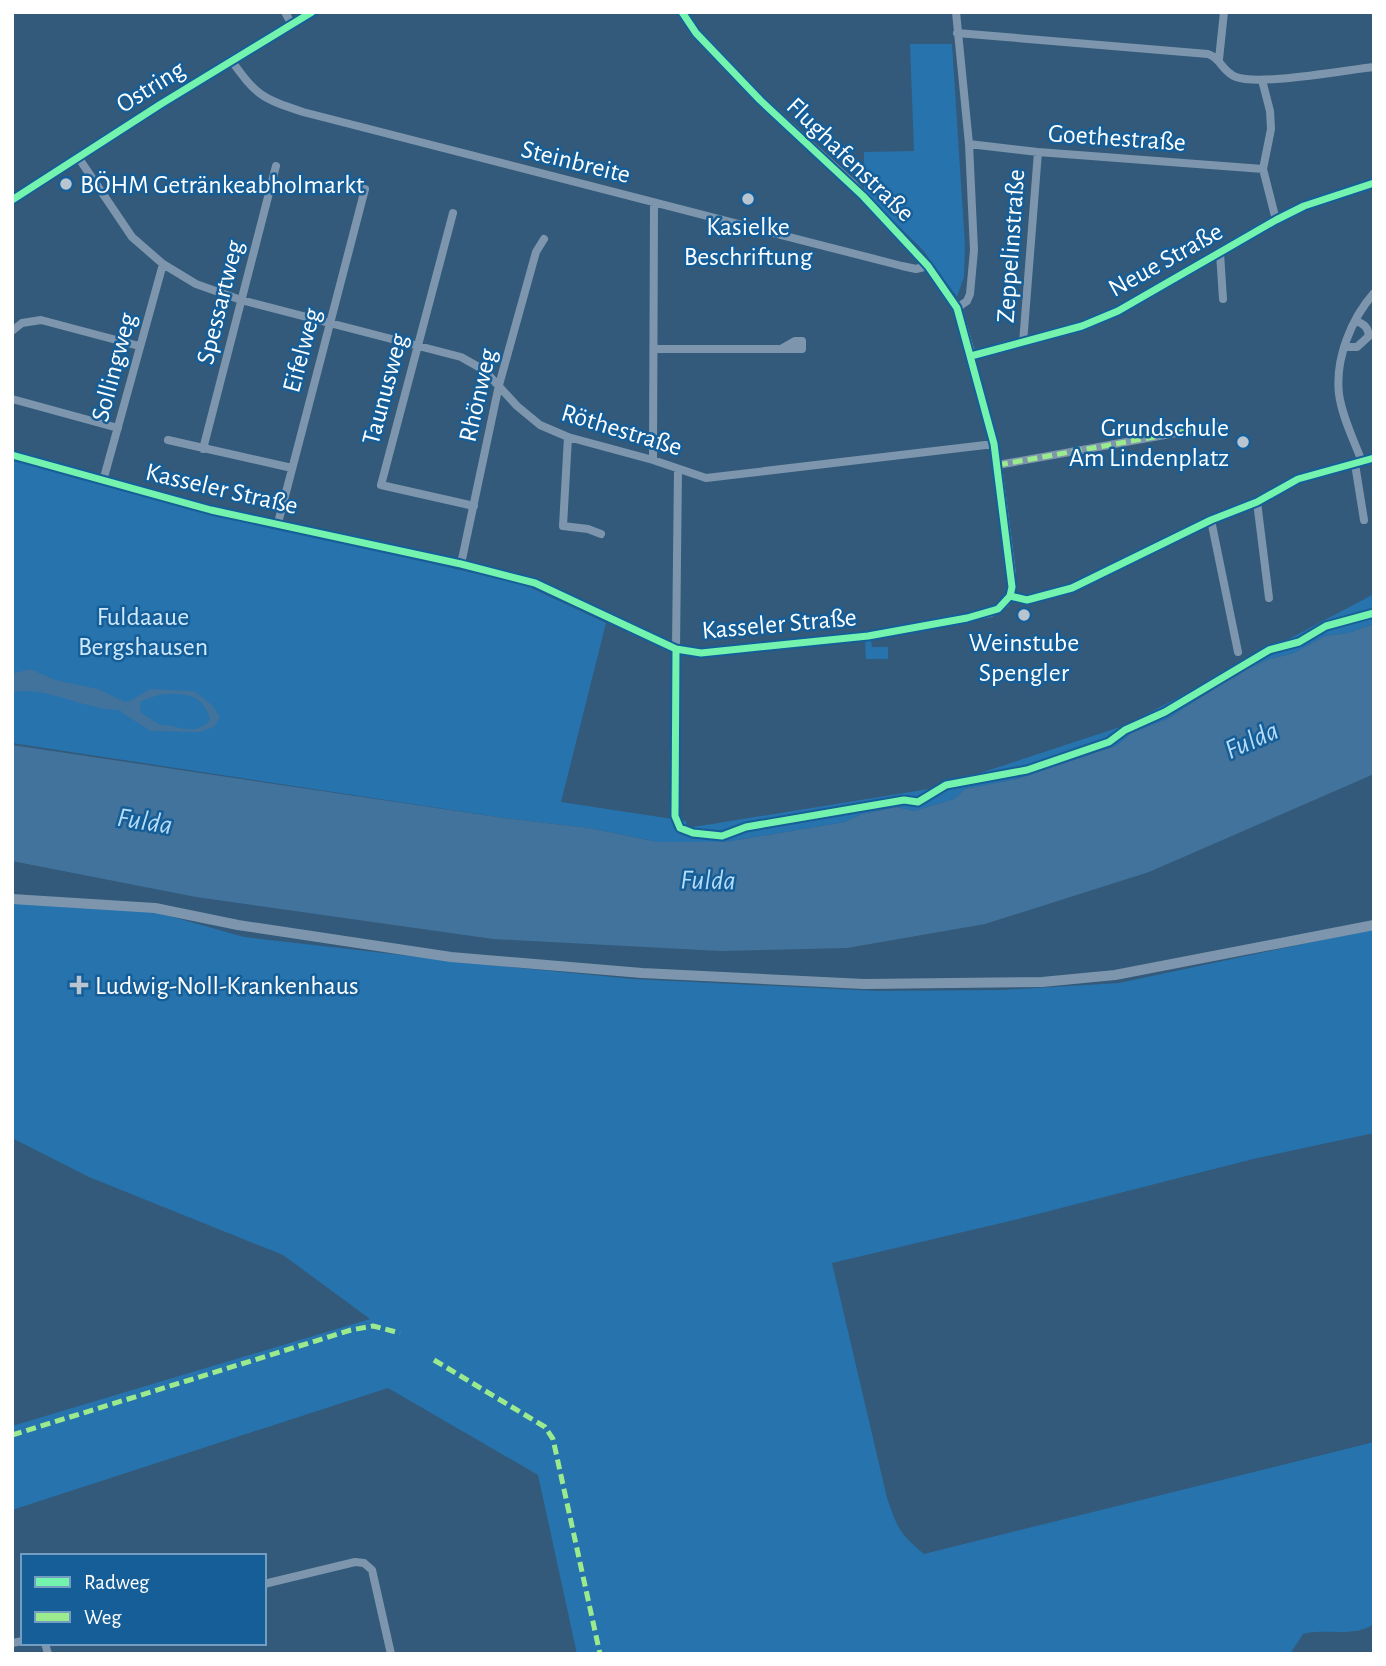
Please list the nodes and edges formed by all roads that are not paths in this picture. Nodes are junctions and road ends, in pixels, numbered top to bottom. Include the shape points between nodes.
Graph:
1 (285, 12) edge
2 (312, 12) edge
3 (682, 12) edge
4 (956, 12) edge
5 (1224, 12) edge
6 (291, 23) junction
7 (957, 33) junction
8 (1219, 59) junction
9 (232, 60) junction
10 (1374, 67) edge
11 (1262, 80) junction
12 (969, 144) junction
13 (1038, 152) junction
14 (78, 157) junction
15 (276, 166) dead end
16 (1263, 169) junction
17 (1374, 183) edge
18 (365, 189) dead end
19 (12, 200) edge
20 (654, 203) junction
21 (453, 213) dead end
22 (1276, 220) junction
23 (544, 239) dead end
24 (1220, 253) junction
25 (163, 264) junction
26 (928, 265) junction
27 (1374, 293) edge
28 (1223, 299) dead end
29 (241, 300) junction
30 (957, 308) junction
31 (1356, 321) junction
32 (330, 323) junction
33 (12, 331) edge
34 (1023, 343) junction
35 (139, 346) junction
36 (417, 346) junction
37 (1344, 347) junction
38 (655, 349) junction
39 (781, 349) dead end
40 (971, 356) junction
41 (499, 386) junction
42 (12, 399) edge
43 (1215, 426) dead end
44 (118, 428) junction
45 (568, 438) junction
46 (169, 440) dead end
47 (994, 444) junction
48 (204, 449) junction
49 (12, 455) edge
50 (1374, 458) edge
51 (653, 460) junction
52 (1359, 463) junction
53 (998, 465) junction
54 (292, 468) junction
55 (678, 469) junction
56 (103, 481) junction
57 (1257, 502) junction
58 (474, 506) junction
59 (1210, 520) junction
60 (1364, 520) dead end
61 (278, 523) junction
62 (601, 534) dead end
63 (461, 564) junction
64 (1010, 596) junction
65 (1269, 598) dead end
66 (676, 649) junction
67 (1238, 652) dead end
68 (12, 899) edge
69 (1374, 925) edge
70 (266, 1584) edge
71 (391, 1654) edge

1 - 6 street
2 - 6 street, Ostring
3 - 26 street, Flughafenstraße via 760,100 852,184
4 - 7 street
5 - 8 street
6 - 9 street, Ostring
7 - 8 street via 1202,53
7 - 12 street
8 - 11 street via 1226,72
9 - 14 street, Ostring
9 - 20 street, Steinbreite via 263,98 281,105
10 - 11 street
11 - 16 street via 1271,129
12 - 13 street, Goethestraße
12 - 30 street via 972,283 967,301
13 - 16 street, Goethestraße
13 - 34 street, Zeppelinstraße
14 - 19 street, Ostring
14 - 25 street, Röthestraße via 132,237
15 - 29 street, Spessartweg
16 - 22 street
17 - 22 street, Neue Straße
18 - 32 street, Eifelweg
20 - 26 street, Steinbreite via 902,266 916,269
20 - 38 street
21 - 36 street, Taunusweg
22 - 24 street, Neue Straße
23 - 41 street, Rhönweg via 536,252
24 - 28 street
24 - 34 street, Neue Straße via 1118,312
25 - 29 street, Röthestraße via 196,284
25 - 35 street, Sollingweg
26 - 30 street, Flughafenstraße
27 - 31 street
29 - 32 street, Röthestraße
29 - 48 street, Spessartweg
30 - 40 street, Flughafenstraße
31 - 37 street
31 - 37 street via 1365,325 1369,336 1357,347
32 - 36 street, Röthestraße
32 - 54 street, Eifelweg
33 - 35 street via 22,323 41,320
34 - 40 street, Neue Straße
35 - 44 street, Sollingweg
36 - 41 street, Röthestraße via 461,357 484,370
36 - 58 street, Taunusweg via 381,485
37 - 52 street via 1339,394
38 - 39 street
38 - 51 street
40 - 47 street, Flughafenstraße
41 - 45 street, Röthestraße via 540,425
41 - 58 street, Rhönweg
42 - 44 street
43 - 53 street
44 - 56 street, Sollingweg
45 - 51 street, Röthestraße
45 - 62 street via 563,526
46 - 48 street
47 - 53 street, Flughafenstraße
47 - 55 street, Röthestraße via 706,478
48 - 54 street
49 - 56 street, Kasseler Straße
50 - 52 street
51 - 55 street, Röthestraße
52 - 57 street via 1300,478
52 - 60 street
53 - 64 street, Flughafenstraße via 1012,573
54 - 61 street, Eifelweg
55 - 66 street
56 - 61 street, Kasseler Straße
57 - 59 street
57 - 65 street
58 - 63 street, Rhönweg
59 - 64 street via 1072,588 1027,600
59 - 67 street
61 - 63 street, Kasseler Straße
63 - 66 street, Kasseler Straße via 548,588
64 - 66 street, Kasseler Straße via 991,613 868,636 701,653
68 - 69 street via 155,908 451,957 642,974 864,984 1042,982 1102,976
70 - 71 street via 365,1563 372,1570

